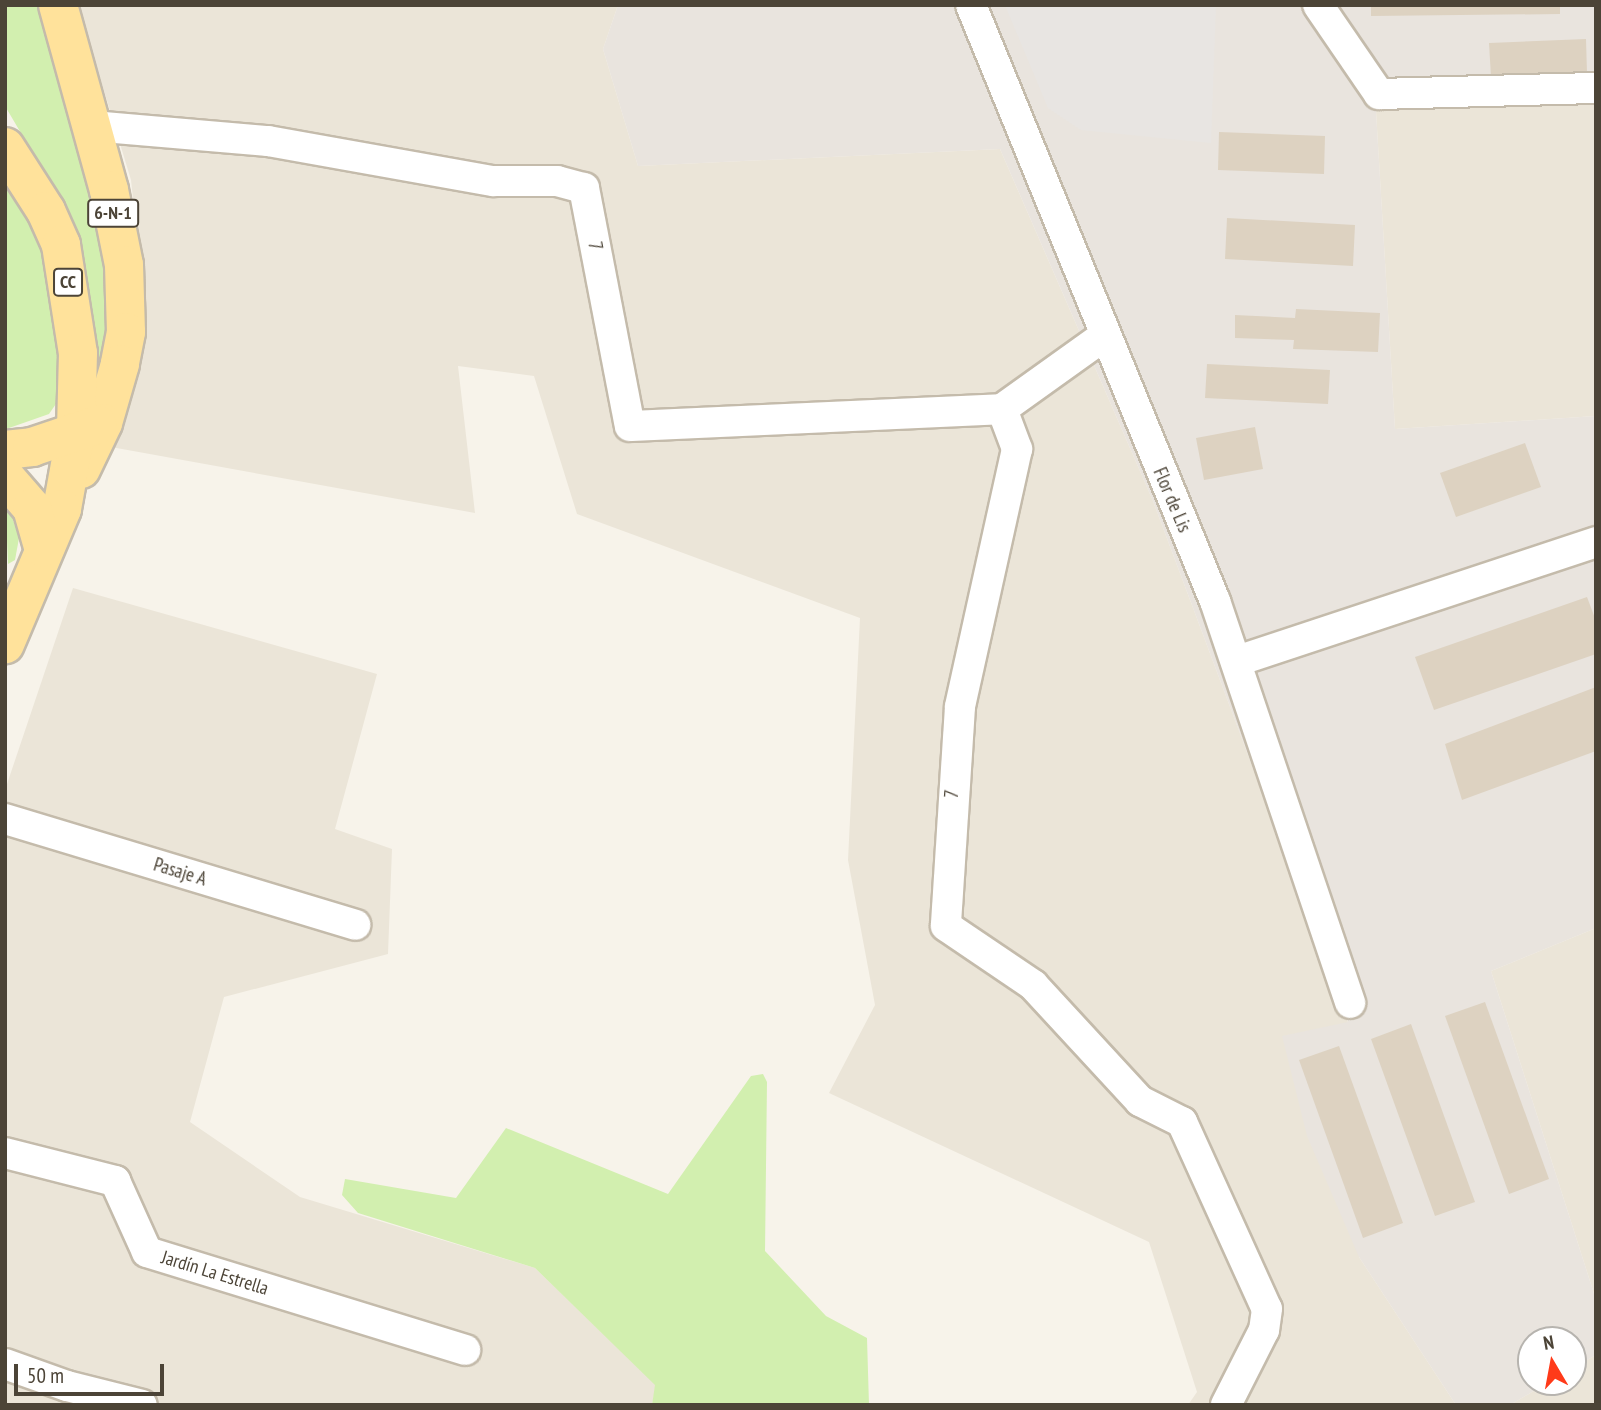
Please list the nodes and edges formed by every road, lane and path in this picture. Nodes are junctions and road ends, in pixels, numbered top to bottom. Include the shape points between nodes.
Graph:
1 (58, 5) edge
2 (971, 5) edge
3 (1318, 5) edge
4 (1596, 88) edge
5 (92, 126) junction
6 (5, 147) edge
7 (1104, 335) junction
8 (1002, 409) junction
9 (90, 427) junction
10 (5, 450) edge
11 (5, 477) edge
12 (1596, 542) edge
13 (43, 547) junction
14 (5, 644) edge
15 (1237, 661) junction
16 (5, 819) edge
17 (355, 925) dead end
18 (1350, 1003) dead end
19 (5, 1153) edge
20 (465, 1350) dead end
21 (5, 1364) edge
22 (142, 1405) edge
23 (1226, 1405) edge

1 - 5 main road, 6-N-1
2 - 7 street, Flor de Lis
3 - 4 street via 1379,94
5 - 8 street, 7 via 268,141 493,181 556,181 584,188 630,426
5 - 9 main road, 6-N-1 via 124,278 125,332
6 - 9 main road, CC via 46,211 61,245
7 - 8 street
7 - 15 street, Flor de Lis
8 - 23 street, 7 via 1017,449 960,707 946,926 1033,985 1140,1101 1182,1122 1267,1309 1264,1329
9 - 10 main road via 32,447
9 - 13 main road via 62,509
11 - 13 main road via 32,508
12 - 15 street
13 - 14 main road
15 - 18 street, Flor de Lis
16 - 17 street, Pasaje A
19 - 20 street, Jardín La Estrella via 115,1181 147,1252
21 - 22 street

